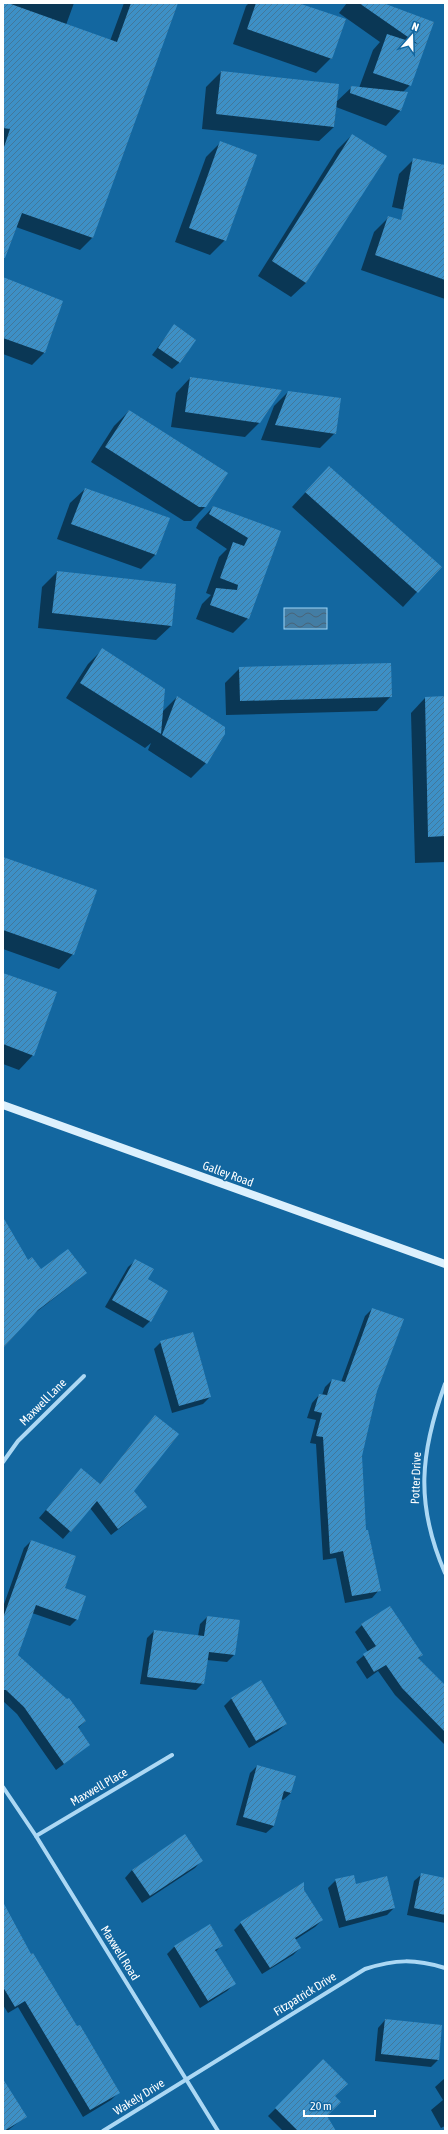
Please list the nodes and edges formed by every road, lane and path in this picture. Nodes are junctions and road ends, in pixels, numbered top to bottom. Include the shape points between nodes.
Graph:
1 (3, 1105) edge
2 (445, 1264) edge
3 (84, 1376) dead end
4 (445, 1384) edge
5 (3, 1462) edge
6 (445, 1573) edge
7 (172, 1755) dead end
8 (3, 1787) edge
9 (36, 1836) junction
10 (445, 1968) edge
11 (187, 2080) junction
12 (103, 2131) edge
13 (218, 2131) edge

1 - 2 main road, Galley Road
3 - 5 street, Maxwell Lane via 18,1441
4 - 6 street, Potter Drive via 427,1446 424,1500 428,1526
7 - 9 street, Maxwell Place
8 - 9 street, Maxwell Road
9 - 11 street, Maxwell Road
10 - 11 street, Fitzpatrick Drive via 426,1962 405,1960 384,1962 365,1968
11 - 12 street, Wakely Drive
11 - 13 street, Maxwell Road

